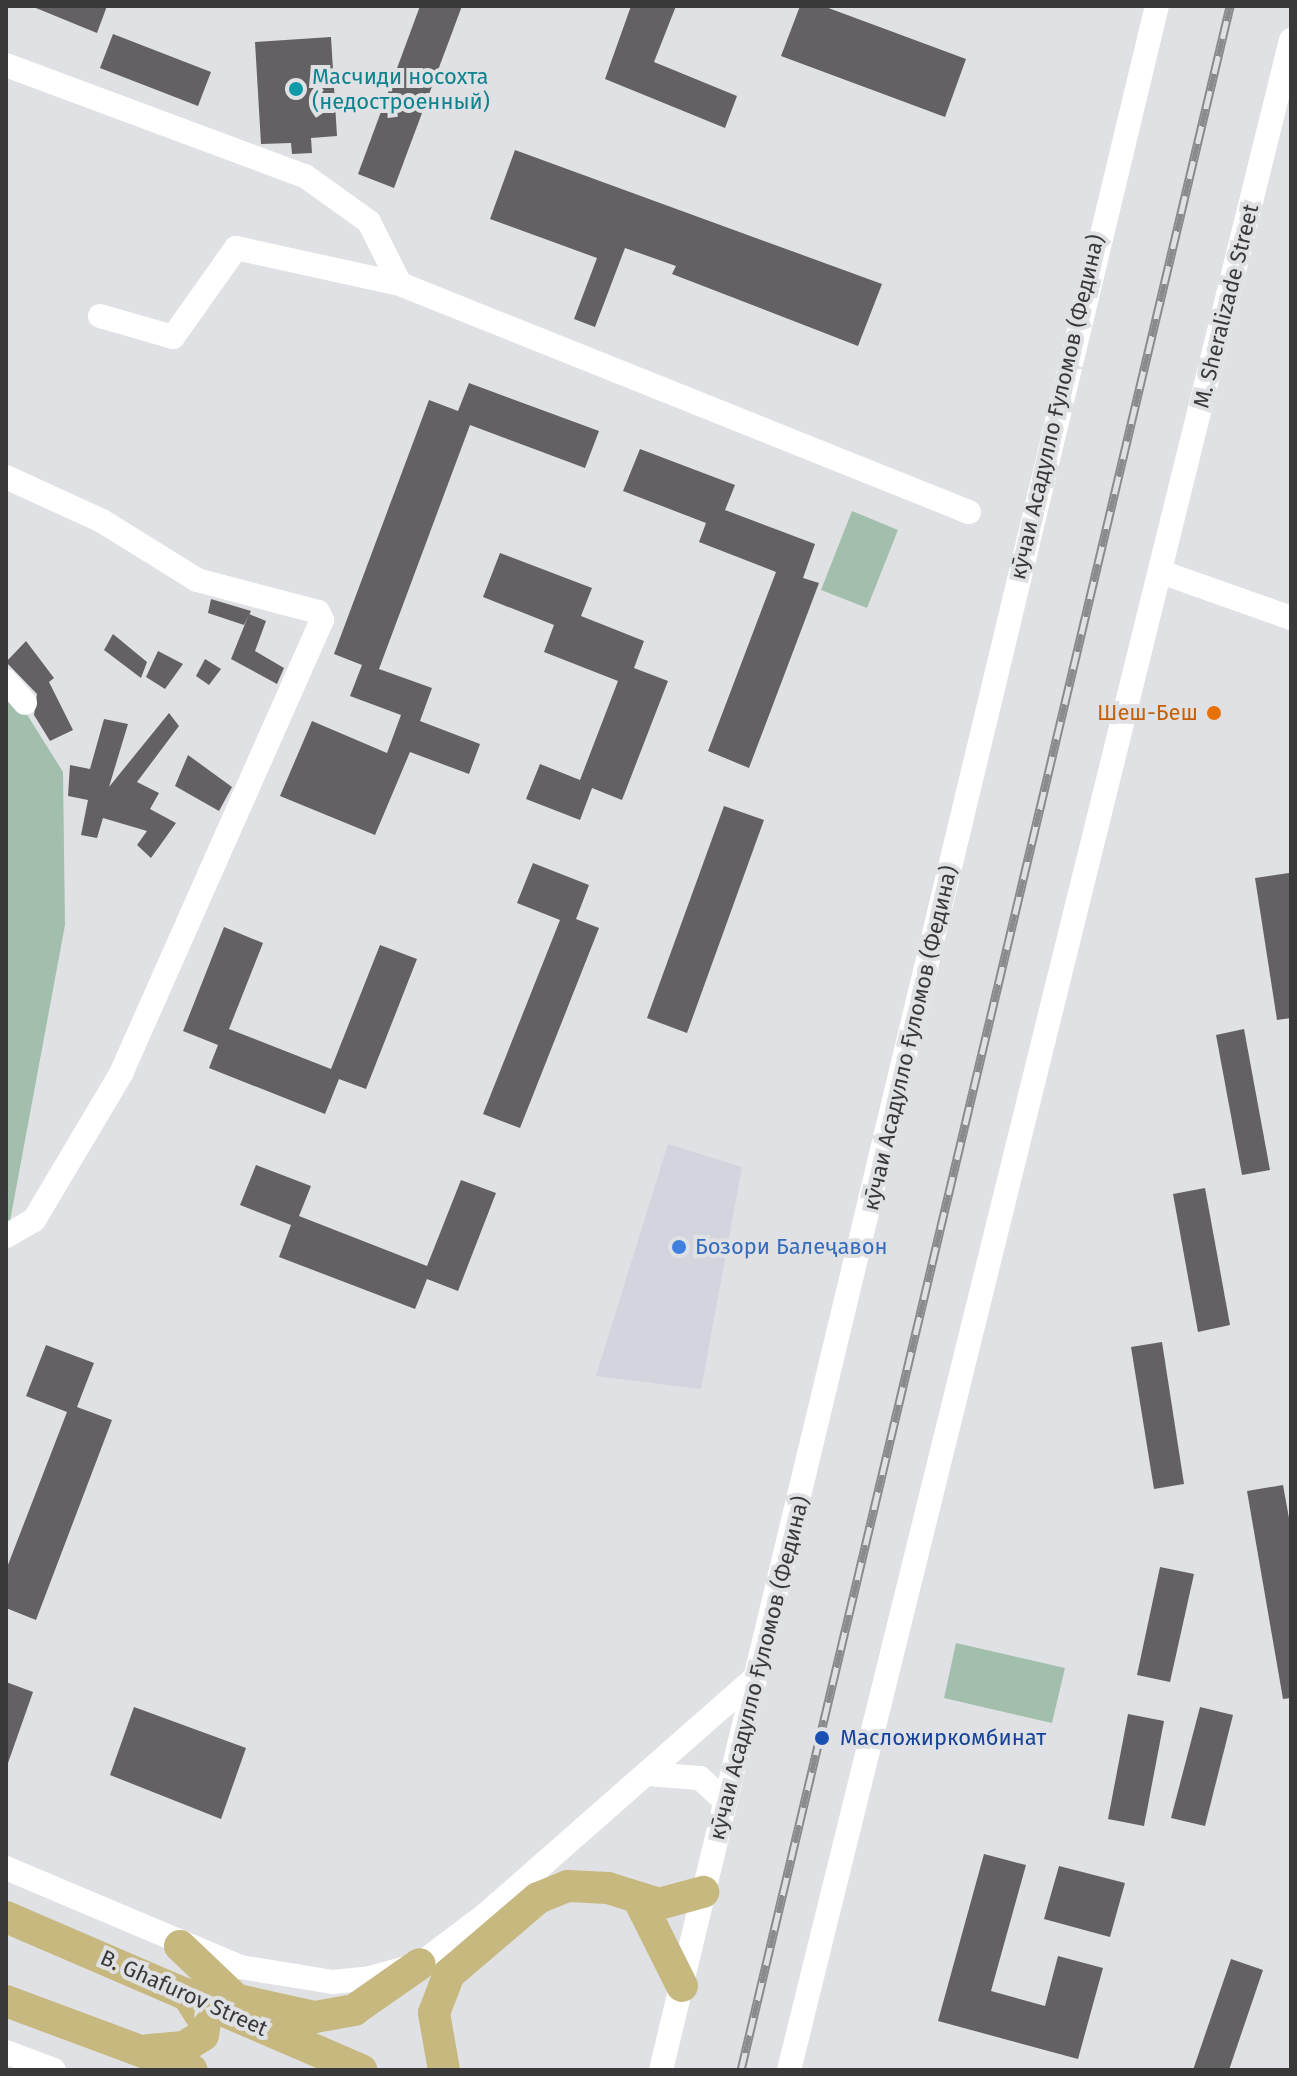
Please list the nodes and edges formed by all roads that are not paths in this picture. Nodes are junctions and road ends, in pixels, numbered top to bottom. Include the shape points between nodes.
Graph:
1 (1157, 6) edge
2 (1291, 40) edge
3 (6, 65) edge
4 (400, 284) junction
5 (100, 316) dead end
6 (6, 477) edge
7 (969, 512) dead end
8 (1161, 572) junction
9 (1291, 618) edge
10 (6, 681) edge
11 (25, 703) dead end
12 (6, 1236) edge
13 (754, 1679) junction
14 (647, 1774) junction
15 (724, 1800) junction
16 (6, 1868) edge
17 (703, 1892) junction
18 (639, 1900) junction
19 (6, 1917) edge
20 (180, 1946) junction
21 (420, 1964) junction
22 (682, 1986) junction
23 (187, 1994) junction
24 (234, 1998) junction
25 (6, 2001) edge
26 (271, 2032) junction
27 (799, 2033) junction
28 (141, 2050) junction
29 (6, 2052) edge
30 (189, 2069) edge
31 (54, 2070) edge
32 (361, 2070) edge
33 (444, 2070) edge
34 (661, 2070) edge
35 (789, 2070) edge
36 (803, 2070) edge

1 - 13 street, кӯчаи Асадулло Ғуломов (Федина) via 1083,290 807,1482
2 - 8 street, M. Sheralizade Street
3 - 4 street via 305,176 369,222
4 - 5 street via 236,248 173,337
4 - 7 street
6 - 12 street via 102,521 197,580 318,612 322,620 122,1072 34,1220
8 - 9 street
8 - 27 street
10 - 11 street
13 - 14 street
13 - 15 street, кӯчаи Асадулло Ғуломов (Федина)
14 - 15 street via 700,1778
14 - 21 street
15 - 17 street, кӯчаи Асадулло Ғуломов (Федина)
16 - 20 street
17 - 18 main road via 676,1902
17 - 22 street, кӯчаи Асадулло Ғуломов (Федина)
18 - 22 main road
18 - 33 main road via 608,1888 568,1886 538,1898 479,1942 449,1974 434,2013
19 - 23 main road, B. Ghafurov Street
20 - 21 street via 273,1976 333,1982
20 - 24 main road
21 - 24 main road via 354,2010 315,2017
22 - 34 street, кӯчаи Асадулло Ғуломов (Федина)
23 - 24 main road
23 - 26 main road, B. Ghafurov Street
23 - 28 main road via 205,2022 203,2035 184,2047
24 - 26 main road
25 - 28 main road
26 - 32 main road, B. Ghafurov Street
27 - 35 street
27 - 36 street
28 - 30 main road
29 - 31 street

